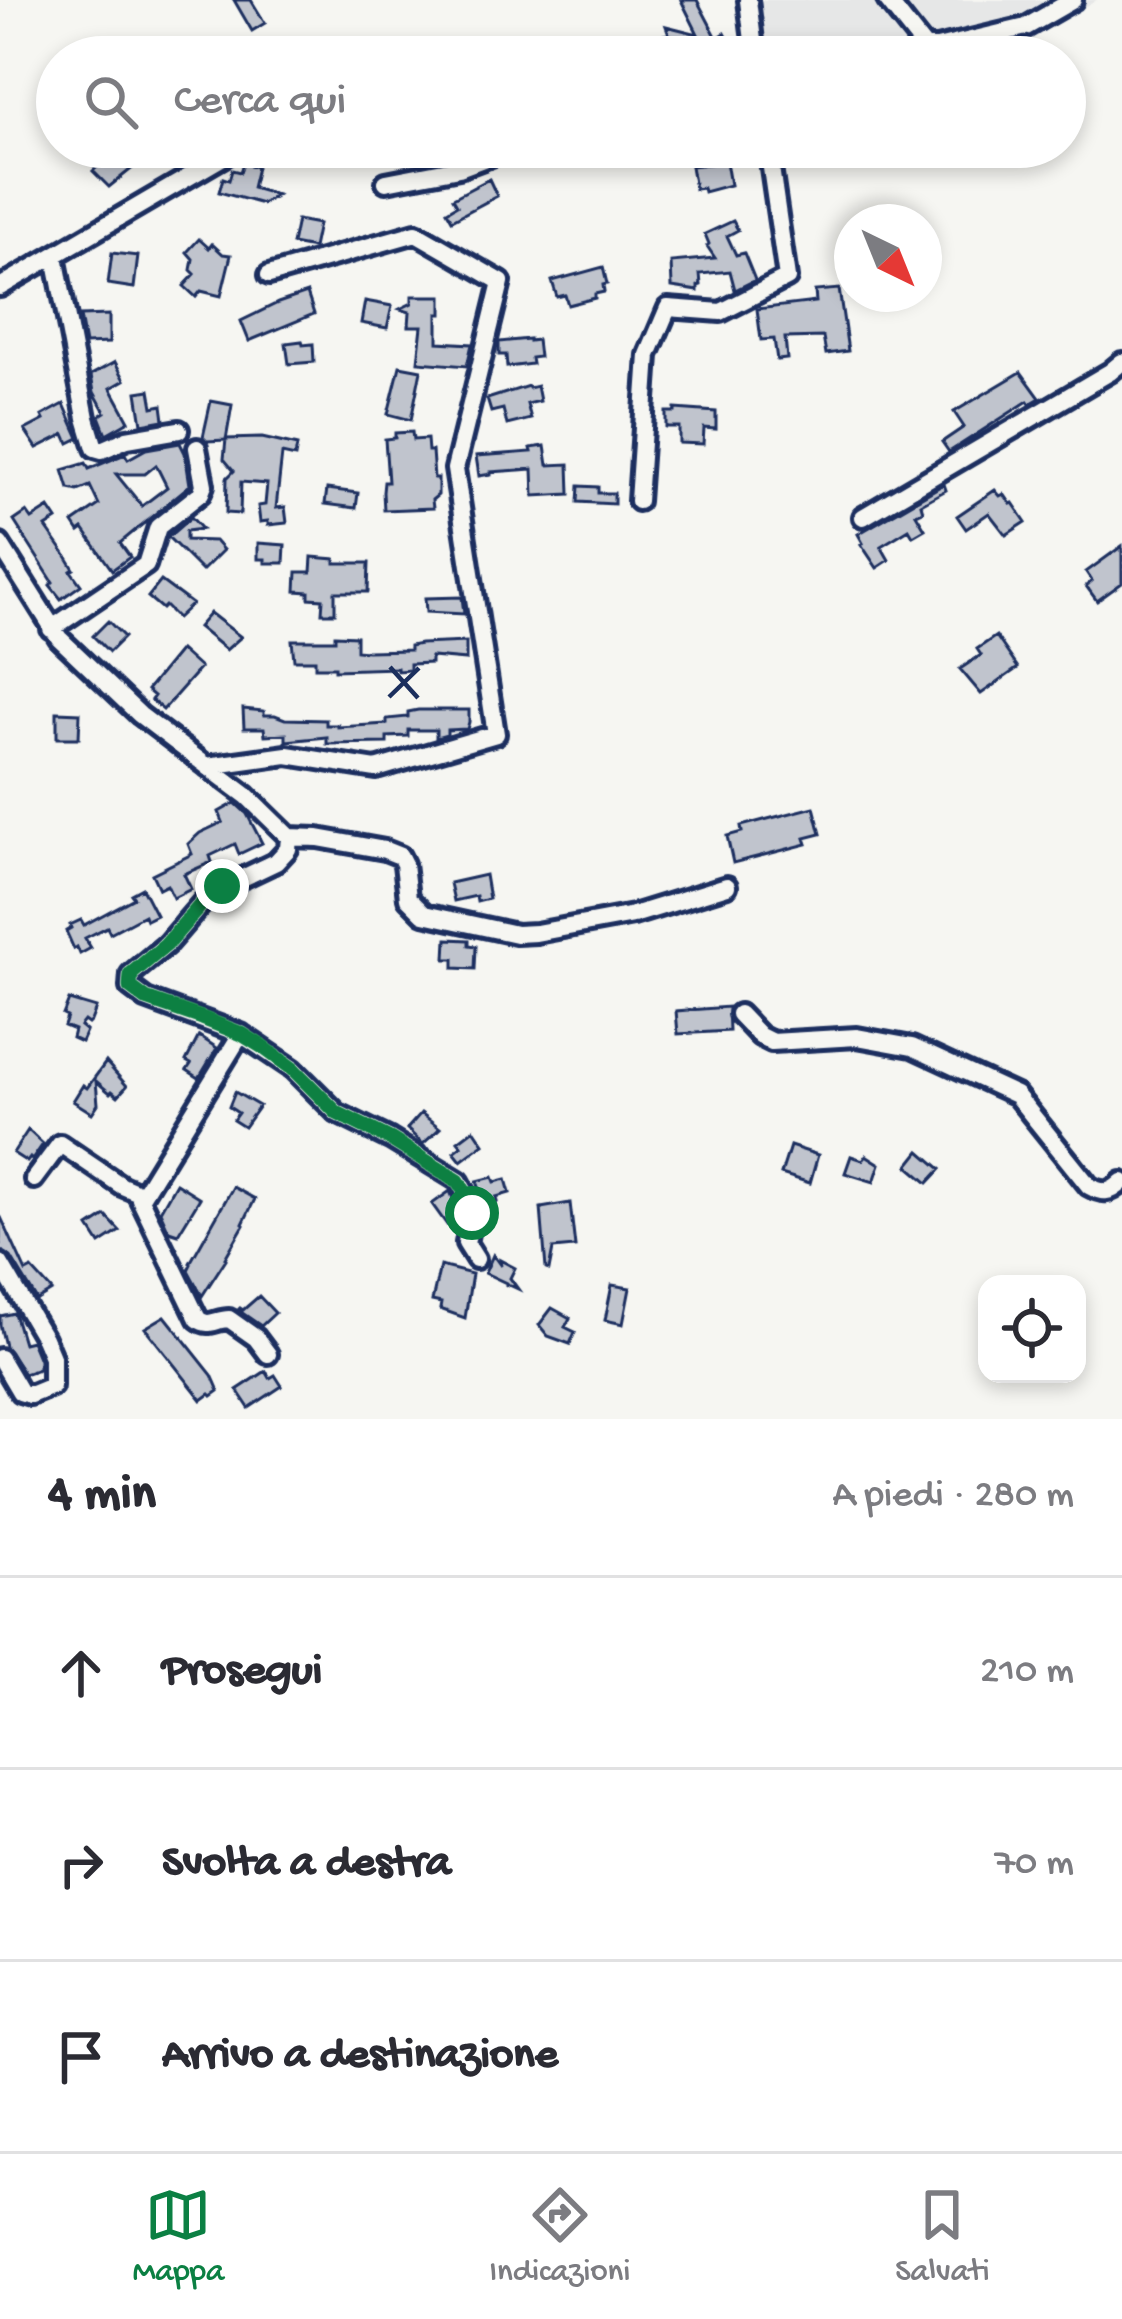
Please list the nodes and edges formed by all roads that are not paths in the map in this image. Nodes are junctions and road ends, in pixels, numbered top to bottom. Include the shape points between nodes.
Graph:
1 (748, 0) edge
2 (887, 0) edge
3 (1073, 0) edge
4 (750, 36) edge
5 (916, 36) edge
6 (988, 36) edge
7 (204, 168) edge
8 (459, 168) edge
9 (771, 168) edge
10 (386, 182) dead end
11 (55, 256) junction
12 (269, 275) dead end
13 (0, 287) edge
14 (1122, 362) edge
15 (179, 430) dead end
16 (196, 448) dead end
17 (638, 501) dead end
18 (863, 517) dead end
19 (0, 544) edge
20 (51, 629) junction
21 (207, 766) junction
22 (289, 837) junction
23 (727, 886) dead end
24 (739, 1014) dead end
25 (242, 1034) junction
26 (34, 1179) dead end
27 (1122, 1182) edge
28 (141, 1194) junction
29 (476, 1259) dead end
30 (0, 1263) edge
31 (268, 1354) dead end
32 (0, 1358) edge

1 - 4 street
2 - 5 street
3 - 6 street via 1026,27
7 - 11 street
8 - 10 street
9 - 17 street via 787,278 721,312 668,308 648,355
11 - 13 street
11 - 15 street via 95,448
12 - 21 street via 416,233 501,282 454,469 496,734 376,769 287,755
14 - 18 street
16 - 20 street via 201,493 158,527 146,565
19 - 20 street
20 - 21 street
21 - 22 street
22 - 23 street via 400,856 408,898 424,914 515,934 633,915
22 - 25 street via 276,862 211,893 128,981 146,999
24 - 27 street via 772,1042 857,1037 928,1054 1016,1095 1089,1186 1113,1191
25 - 28 street
25 - 29 street via 337,1113 458,1181 472,1213 466,1243
26 - 28 street via 60,1144
28 - 31 street via 198,1319 229,1319
30 - 32 street via 44,1338 52,1386 20,1392

